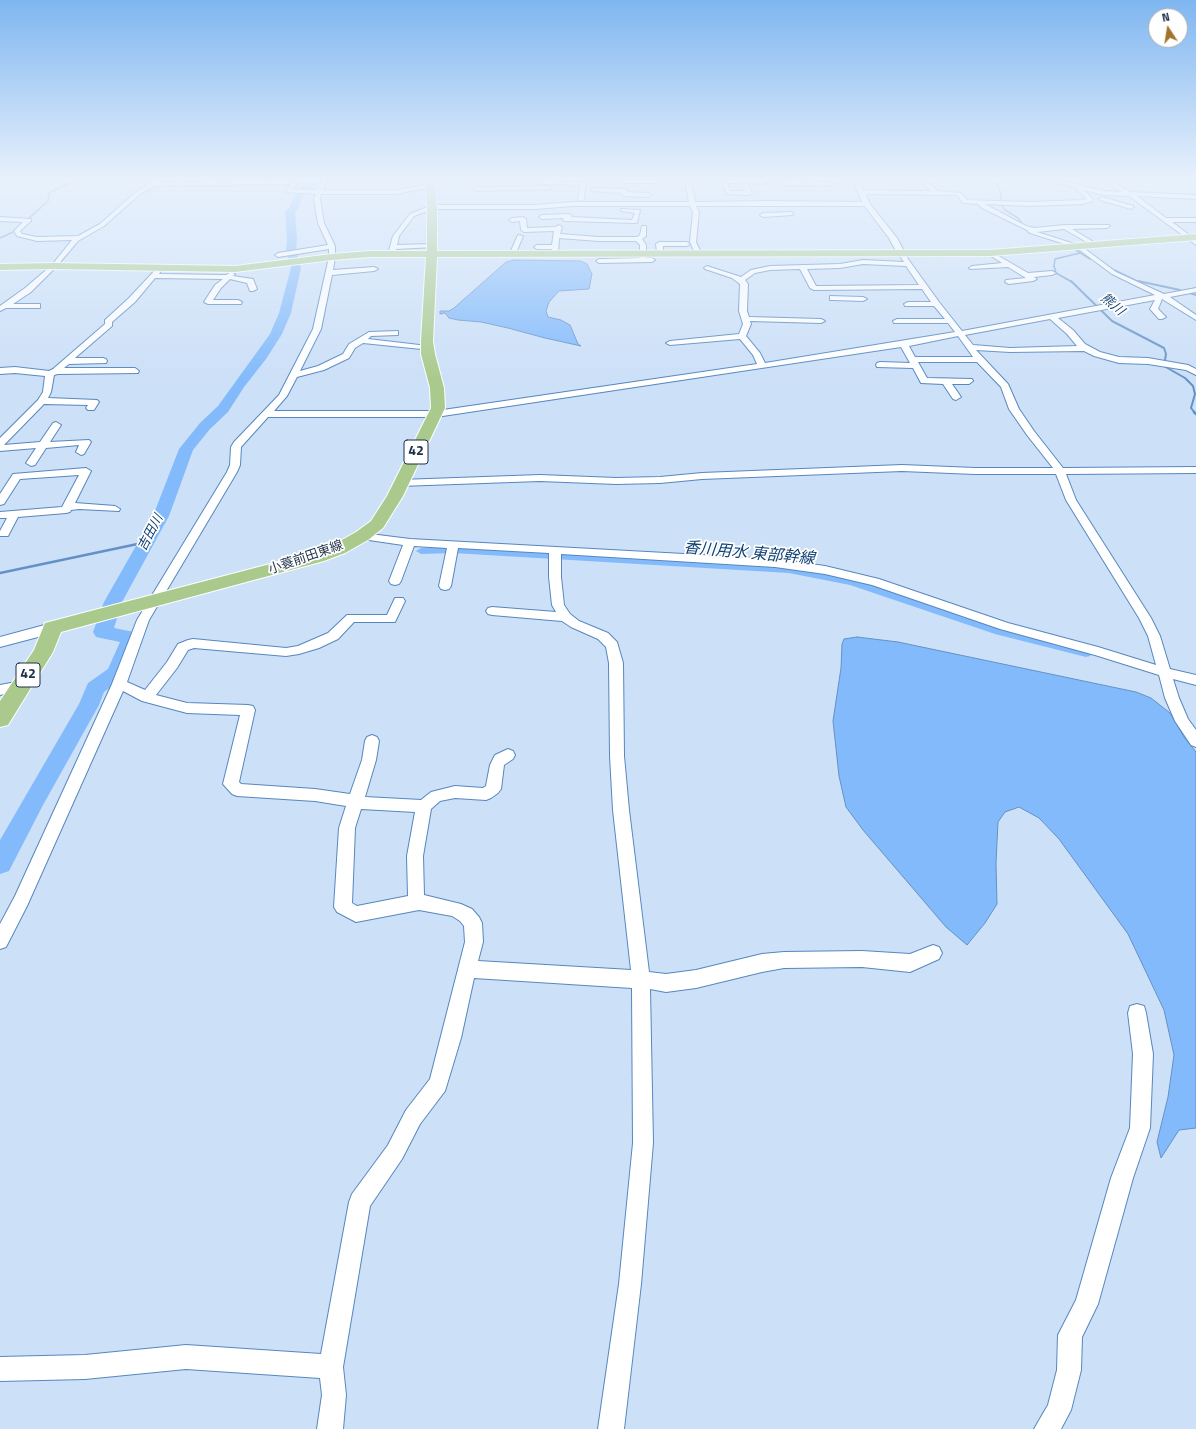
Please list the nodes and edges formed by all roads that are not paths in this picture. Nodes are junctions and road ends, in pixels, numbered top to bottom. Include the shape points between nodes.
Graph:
1 (70, 247) edge
2 (330, 247) edge
3 (393, 247) joint
4 (432, 247) junction
5 (515, 247) edge
6 (540, 247) edge
7 (555, 247) edge
8 (587, 247) edge
9 (611, 247) edge
10 (647, 247) edge
11 (656, 247) edge
12 (695, 247) edge
13 (898, 247) edge
14 (1058, 247) edge
15 (1078, 247) edge
16 (555, 250) junction
17 (332, 251) junction
18 (599, 252) junction
19 (698, 253) junction
20 (901, 253) junction
21 (990, 253) junction
22 (512, 254) junction
23 (649, 254) junction
24 (1022, 262) dead end
25 (908, 264) junction
26 (1008, 264) junction
27 (54, 266) junction
28 (802, 267) junction
29 (0, 268) edge
30 (707, 268) dead end
31 (972, 268) dead end
32 (374, 269) dead end
33 (1023, 271) junction
34 (157, 272) junction
35 (1052, 272) dead end
36 (328, 273) junction
37 (1008, 273) dead end
38 (231, 274) junction
39 (741, 280) junction
40 (1008, 282) dead end
41 (841, 285) junction
42 (924, 287) junction
43 (253, 289) dead end
44 (1196, 290) edge
45 (1160, 296) junction
46 (833, 298) dead end
47 (853, 299) junction
48 (863, 299) dead end
49 (238, 302) dead end
50 (908, 304) dead end
51 (936, 304) junction
52 (37, 306) dead end
53 (2, 308) edge
54 (795, 312) dead end
55 (745, 315) junction
56 (1194, 315) edge
57 (1051, 316) junction
58 (1162, 317) dead end
59 (820, 321) dead end
60 (897, 321) dead end
61 (951, 321) junction
62 (922, 330) junction
63 (395, 333) dead end
64 (960, 333) junction
65 (742, 336) junction
66 (362, 341) junction
67 (670, 343) dead end
68 (904, 344) junction
69 (970, 347) junction
70 (428, 348) junction
71 (1086, 348) junction
72 (871, 350) junction
73 (979, 359) junction
74 (67, 361) junction
75 (103, 361) dead end
76 (914, 363) junction
77 (880, 365) junction
78 (762, 366) junction
79 (0, 371) edge
80 (135, 371) dead end
81 (53, 372) junction
82 (1196, 372) edge
83 (885, 375) dead end
84 (292, 376) junction
85 (969, 380) dead end
86 (946, 381) junction
87 (956, 397) dead end
88 (42, 401) junction
89 (91, 408) dead end
90 (266, 414) junction
91 (436, 414) junction
92 (56, 425) dead end
93 (0, 443) edge
94 (42, 445) junction
95 (0, 448) edge
96 (81, 452) dead end
97 (31, 463) dead end
98 (1060, 470) junction
99 (1196, 470) edge
100 (400, 483) junction
101 (1, 500) edge
102 (67, 506) junction
103 (115, 509) dead end
104 (15, 514) junction
105 (0, 515) edge
106 (4, 534) dead end
107 (362, 536) junction
108 (410, 542) junction
109 (453, 548) junction
110 (555, 554) junction
111 (394, 581) dead end
112 (445, 586) dead end
113 (399, 601) dead end
114 (149, 602) junction
115 (492, 611) dead end
116 (565, 617) junction
117 (52, 628) junction
118 (0, 642) edge
119 (1163, 672) junction
120 (1196, 680) edge
121 (119, 684) junction
122 (21, 686) junction
123 (0, 690) edge
124 (147, 697) junction
125 (0, 719) edge
126 (372, 741) dead end
127 (1196, 741) edge
128 (508, 755) dead end
129 (355, 801) junction
130 (424, 806) junction
131 (419, 902) junction
132 (0, 941) edge
133 (933, 953) dead end
134 (467, 969) junction
135 (641, 979) junction
136 (1138, 1014) dead end
137 (331, 1367) junction
138 (0, 1369) edge
139 (330, 1429) edge
140 (611, 1429) edge
141 (1047, 1429) edge

1 - 27 street
2 - 17 street
3 - 4 main road
3 - 17 main road
4 - 22 main road
4 - 70 main road, 小蓑前田東線 / 42
5 - 22 street
6 - 16 street
7 - 16 street
8 - 18 street
9 - 18 street
10 - 23 street
11 - 23 street
12 - 19 street
13 - 20 street
14 - 21 main road
15 - 45 street via 1114,273
16 - 18 main road
16 - 22 main road
17 - 36 street
17 - 38 main road via 281,257
18 - 23 main road
19 - 20 main road
19 - 23 main road
20 - 21 main road
20 - 25 street
21 - 26 street
24 - 26 street
25 - 28 street via 863,262 840,266
25 - 42 street
26 - 31 street
26 - 33 street
27 - 29 main road
27 - 34 main road
27 - 53 street via 28,290
28 - 39 street via 760,269
28 - 41 street via 814,288
30 - 39 street
32 - 36 street
33 - 35 street
33 - 37 street
33 - 40 street via 1033,280
34 - 38 main road
34 - 74 street via 108,322 109,324
36 - 84 street via 317,329
38 - 43 street via 250,280
38 - 49 street via 208,302
39 - 55 street via 744,284
41 - 42 street
41 - 47 street
42 - 51 street
44 - 45 street
45 - 56 street
45 - 57 street
45 - 58 street via 1154,309
46 - 47 street
47 - 48 street
50 - 51 street
51 - 61 street
52 - 53 street
54 - 55 street
55 - 59 street
55 - 65 street via 746,329
57 - 64 street
57 - 71 street
60 - 62 street
61 - 62 street
61 - 64 street
62 - 64 street
62 - 68 street
63 - 66 street via 369,334
64 - 69 street
65 - 67 street
65 - 78 street via 758,355
66 - 70 street via 389,347
66 - 84 street via 352,346 346,356 336,361
68 - 72 street
68 - 76 street
69 - 71 street via 1010,350
69 - 73 street
70 - 91 main road, 小蓑前田東線 / 42 via 438,388
71 - 82 street via 1119,360 1148,361
72 - 77 street
72 - 78 street
73 - 76 street
73 - 98 street via 1005,386 1018,415
74 - 75 street
74 - 81 street
76 - 77 street
76 - 86 street via 924,381
77 - 83 street
78 - 91 street
79 - 81 street
80 - 81 street
81 - 88 street
84 - 90 street via 284,396
85 - 86 street
86 - 87 street
88 - 89 street via 94,402
88 - 93 street
90 - 91 street
90 - 114 street via 238,442 232,472
91 - 100 main road, 小蓑前田東線 / 42
92 - 94 street
94 - 95 street
94 - 96 street via 86,442
94 - 97 street
98 - 99 street
98 - 100 street via 975,471 902,468 616,482 540,478
98 - 119 street via 1071,500 1145,618 1154,636
100 - 107 main road, 小蓑前田東線 / 42 via 377,524
101 - 102 street via 17,476 86,471
102 - 103 street
102 - 104 street via 66,510
104 - 105 street
104 - 106 street
107 - 108 street
107 - 114 main road, 小蓑前田東線 / 42 via 318,557
108 - 109 street
108 - 111 street
109 - 110 street
109 - 112 street
110 - 116 street via 558,605
110 - 119 street via 775,563 824,570 875,582 976,617
113 - 124 street via 391,619 352,618 333,636 299,650 286,652 193,643 183,647
114 - 117 main road, 小蓑前田東線 / 42
114 - 121 street
115 - 116 street
116 - 135 street via 603,636 612,645 616,662 617,756 621,810
117 - 118 street
117 - 122 main road, 42 via 43,652
119 - 120 street
119 - 127 street via 1182,720
121 - 124 street
121 - 132 street via 21,901
122 - 123 street
122 - 125 main road, 42
124 - 129 street via 187,708 248,710 231,784 237,790 315,795
126 - 129 street via 369,760
128 - 130 street via 500,758 493,789 486,794 454,792 436,796
129 - 130 street
129 - 131 street via 347,828 343,907 356,914
130 - 131 street via 415,856 416,896
131 - 134 street via 455,909 466,915 473,923 474,942
133 - 135 street via 910,962 862,959 784,960 666,983
134 - 135 street
134 - 137 street via 452,1038 438,1084 413,1117 395,1152 360,1202
135 - 140 street via 643,1143 630,1284
136 - 141 street via 1142,1054 1140,1128 1122,1178 1086,1304 1070,1335 1069,1370 1059,1410
137 - 138 street via 186,1357 85,1367
137 - 139 street via 334,1395

